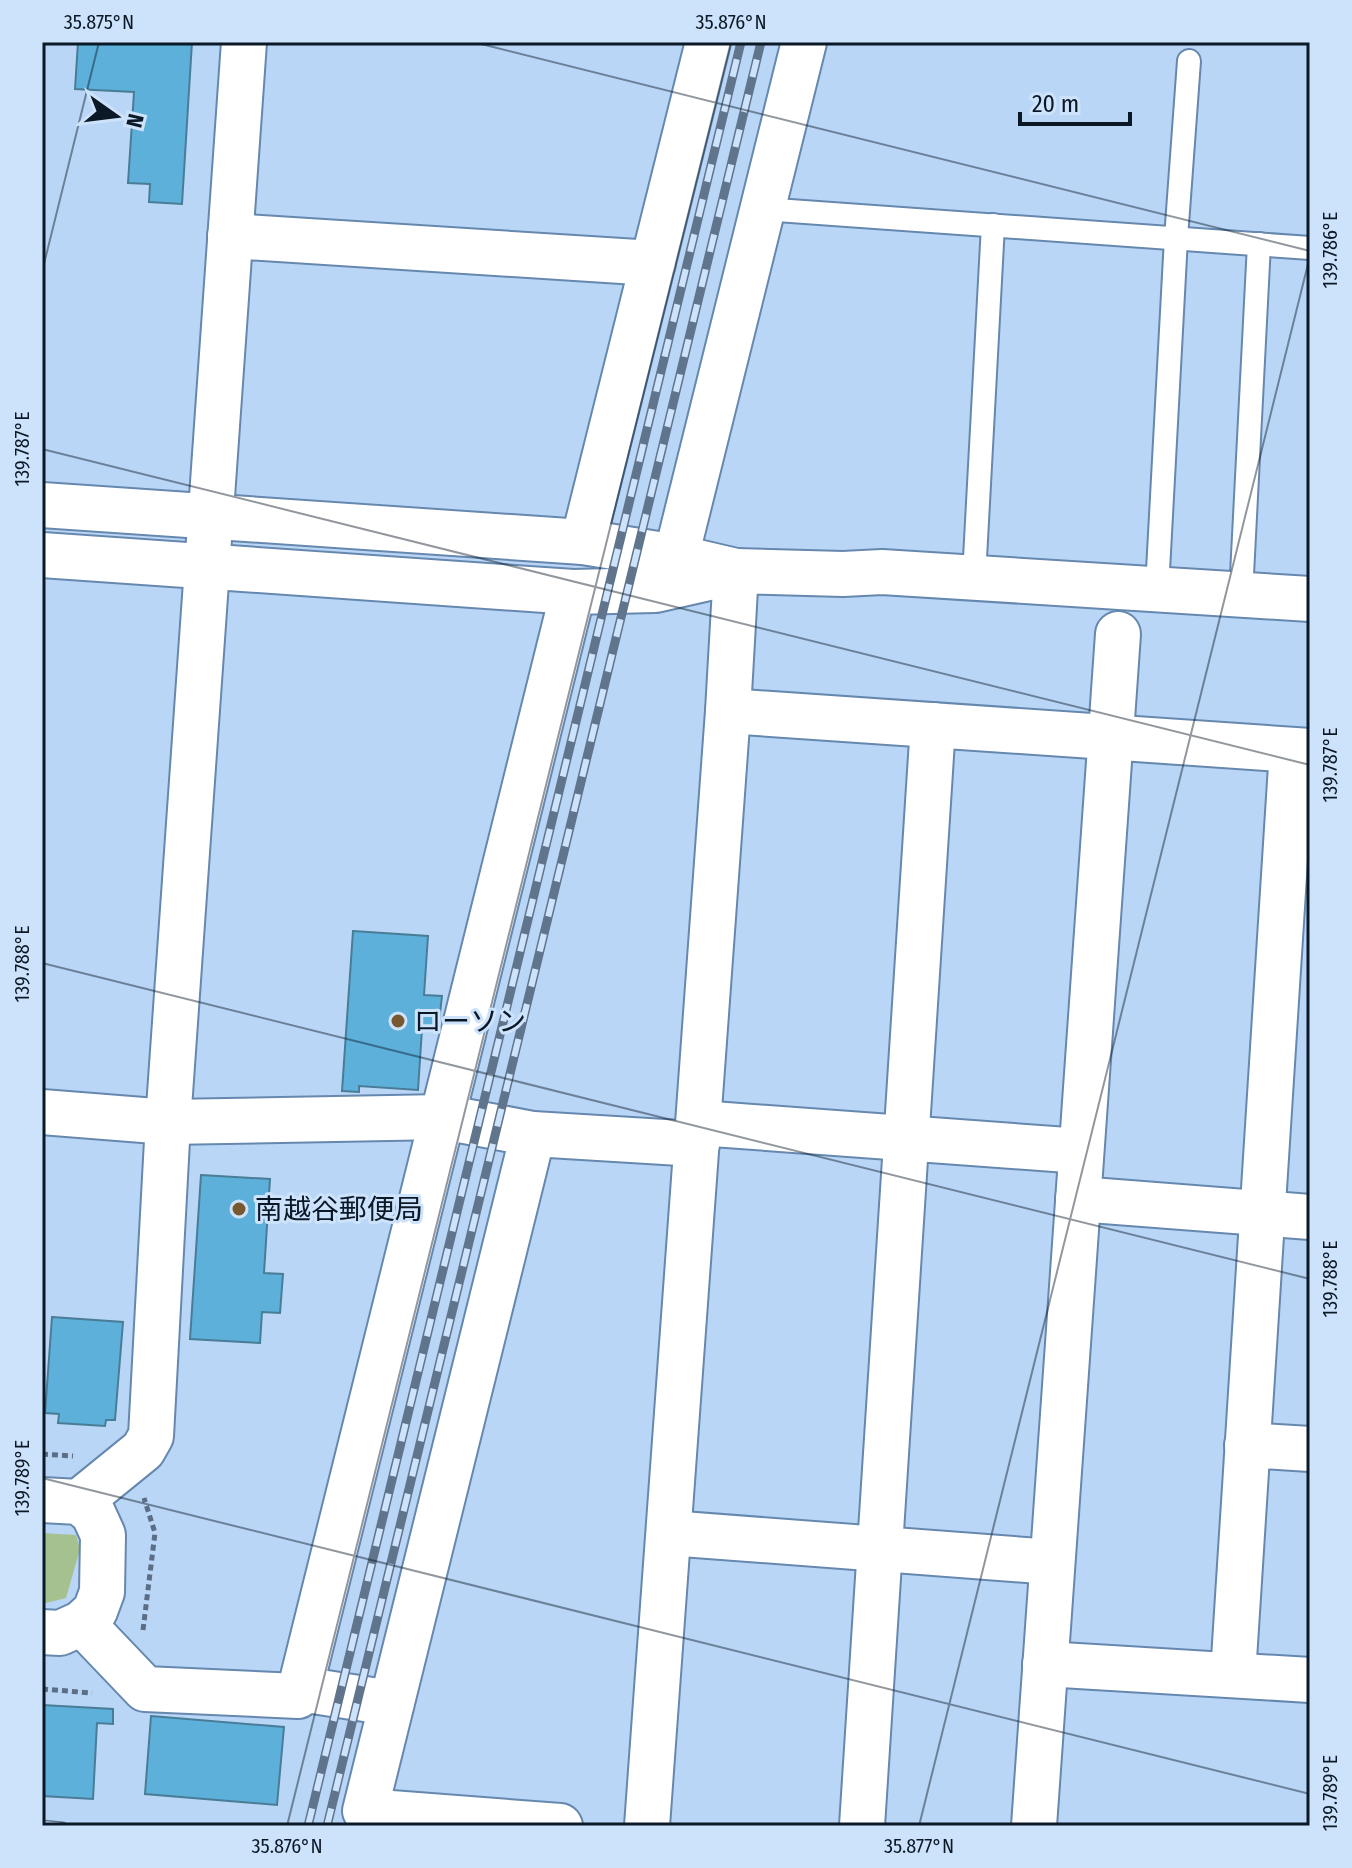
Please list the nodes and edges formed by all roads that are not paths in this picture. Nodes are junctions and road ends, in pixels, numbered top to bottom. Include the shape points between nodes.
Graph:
1 (244, 42) edge
2 (708, 42) edge
3 (804, 42) edge
4 (1189, 61) dead end
5 (762, 209) junction
6 (993, 225) junction
7 (230, 236) junction
8 (1176, 238) junction
9 (1259, 244) junction
10 (1310, 248) edge
11 (653, 263) junction
12 (42, 505) edge
13 (210, 517) junction
14 (583, 542) junction
15 (42, 555) edge
16 (676, 557) junction
17 (206, 565) junction
18 (736, 571) junction
19 (974, 577) junction
20 (1157, 589) junction
21 (573, 592) junction
22 (1241, 594) junction
23 (1310, 599) edge
24 (1118, 634) dead end
25 (728, 711) junction
26 (933, 725) junction
27 (1110, 737) junction
28 (1301, 751) edge
29 (1293, 981) edge
30 (42, 1112) edge
31 (443, 1117) junction
32 (168, 1122) junction
33 (533, 1134) junction
34 (698, 1134) junction
35 (907, 1139) junction
36 (1081, 1151) junction
37 (1078, 1199) junction
38 (1262, 1214) junction
39 (1310, 1217) edge
40 (1247, 1445) junction
41 (1310, 1449) edge
42 (60, 1501) edge
43 (669, 1533) junction
44 (880, 1549) junction
45 (1052, 1562) junction
46 (62, 1628) edge
47 (1045, 1664) junction
48 (1233, 1675) junction
49 (1310, 1680) edge
50 (300, 1689) junction
51 (391, 1703) junction
52 (560, 1826) edge
53 (647, 1826) edge
54 (862, 1826) edge
55 (1034, 1826) edge

1 - 7 street
2 - 11 street
3 - 5 street
4 - 8 lane
5 - 6 lane
5 - 16 street
6 - 8 lane
6 - 19 lane
7 - 11 street
7 - 13 street
8 - 9 lane
8 - 20 lane
9 - 10 lane
9 - 22 lane
11 - 14 street
12 - 13 street
13 - 14 street
13 - 17 street
14 - 16 street
15 - 17 street
16 - 18 street
17 - 21 street
17 - 32 street
18 - 19 street
18 - 21 street via 655,590
18 - 25 street
19 - 20 street
20 - 22 street
21 - 31 street
22 - 23 street
24 - 27 street
25 - 26 street
25 - 34 street
26 - 27 street
26 - 35 street
27 - 28 street
27 - 36 street
28 - 29 street
29 - 38 street
30 - 32 street
31 - 32 street
31 - 33 street
31 - 50 street
32 - 42 street via 151,1436 143,1450
33 - 34 street
33 - 51 street
34 - 35 street
34 - 43 street
35 - 36 street
35 - 44 street
36 - 37 street
37 - 38 street
37 - 45 street
38 - 39 street
38 - 40 street
40 - 41 street
40 - 48 street
42 - 46 street via 93,1513 103,1535 102,1592 95,1611
43 - 44 street
43 - 53 street
44 - 45 street
44 - 54 street
45 - 47 street
46 - 50 street via 145,1689 298,1696
47 - 48 street
47 - 55 street
48 - 49 street
50 - 51 street
51 - 52 street via 365,1811

